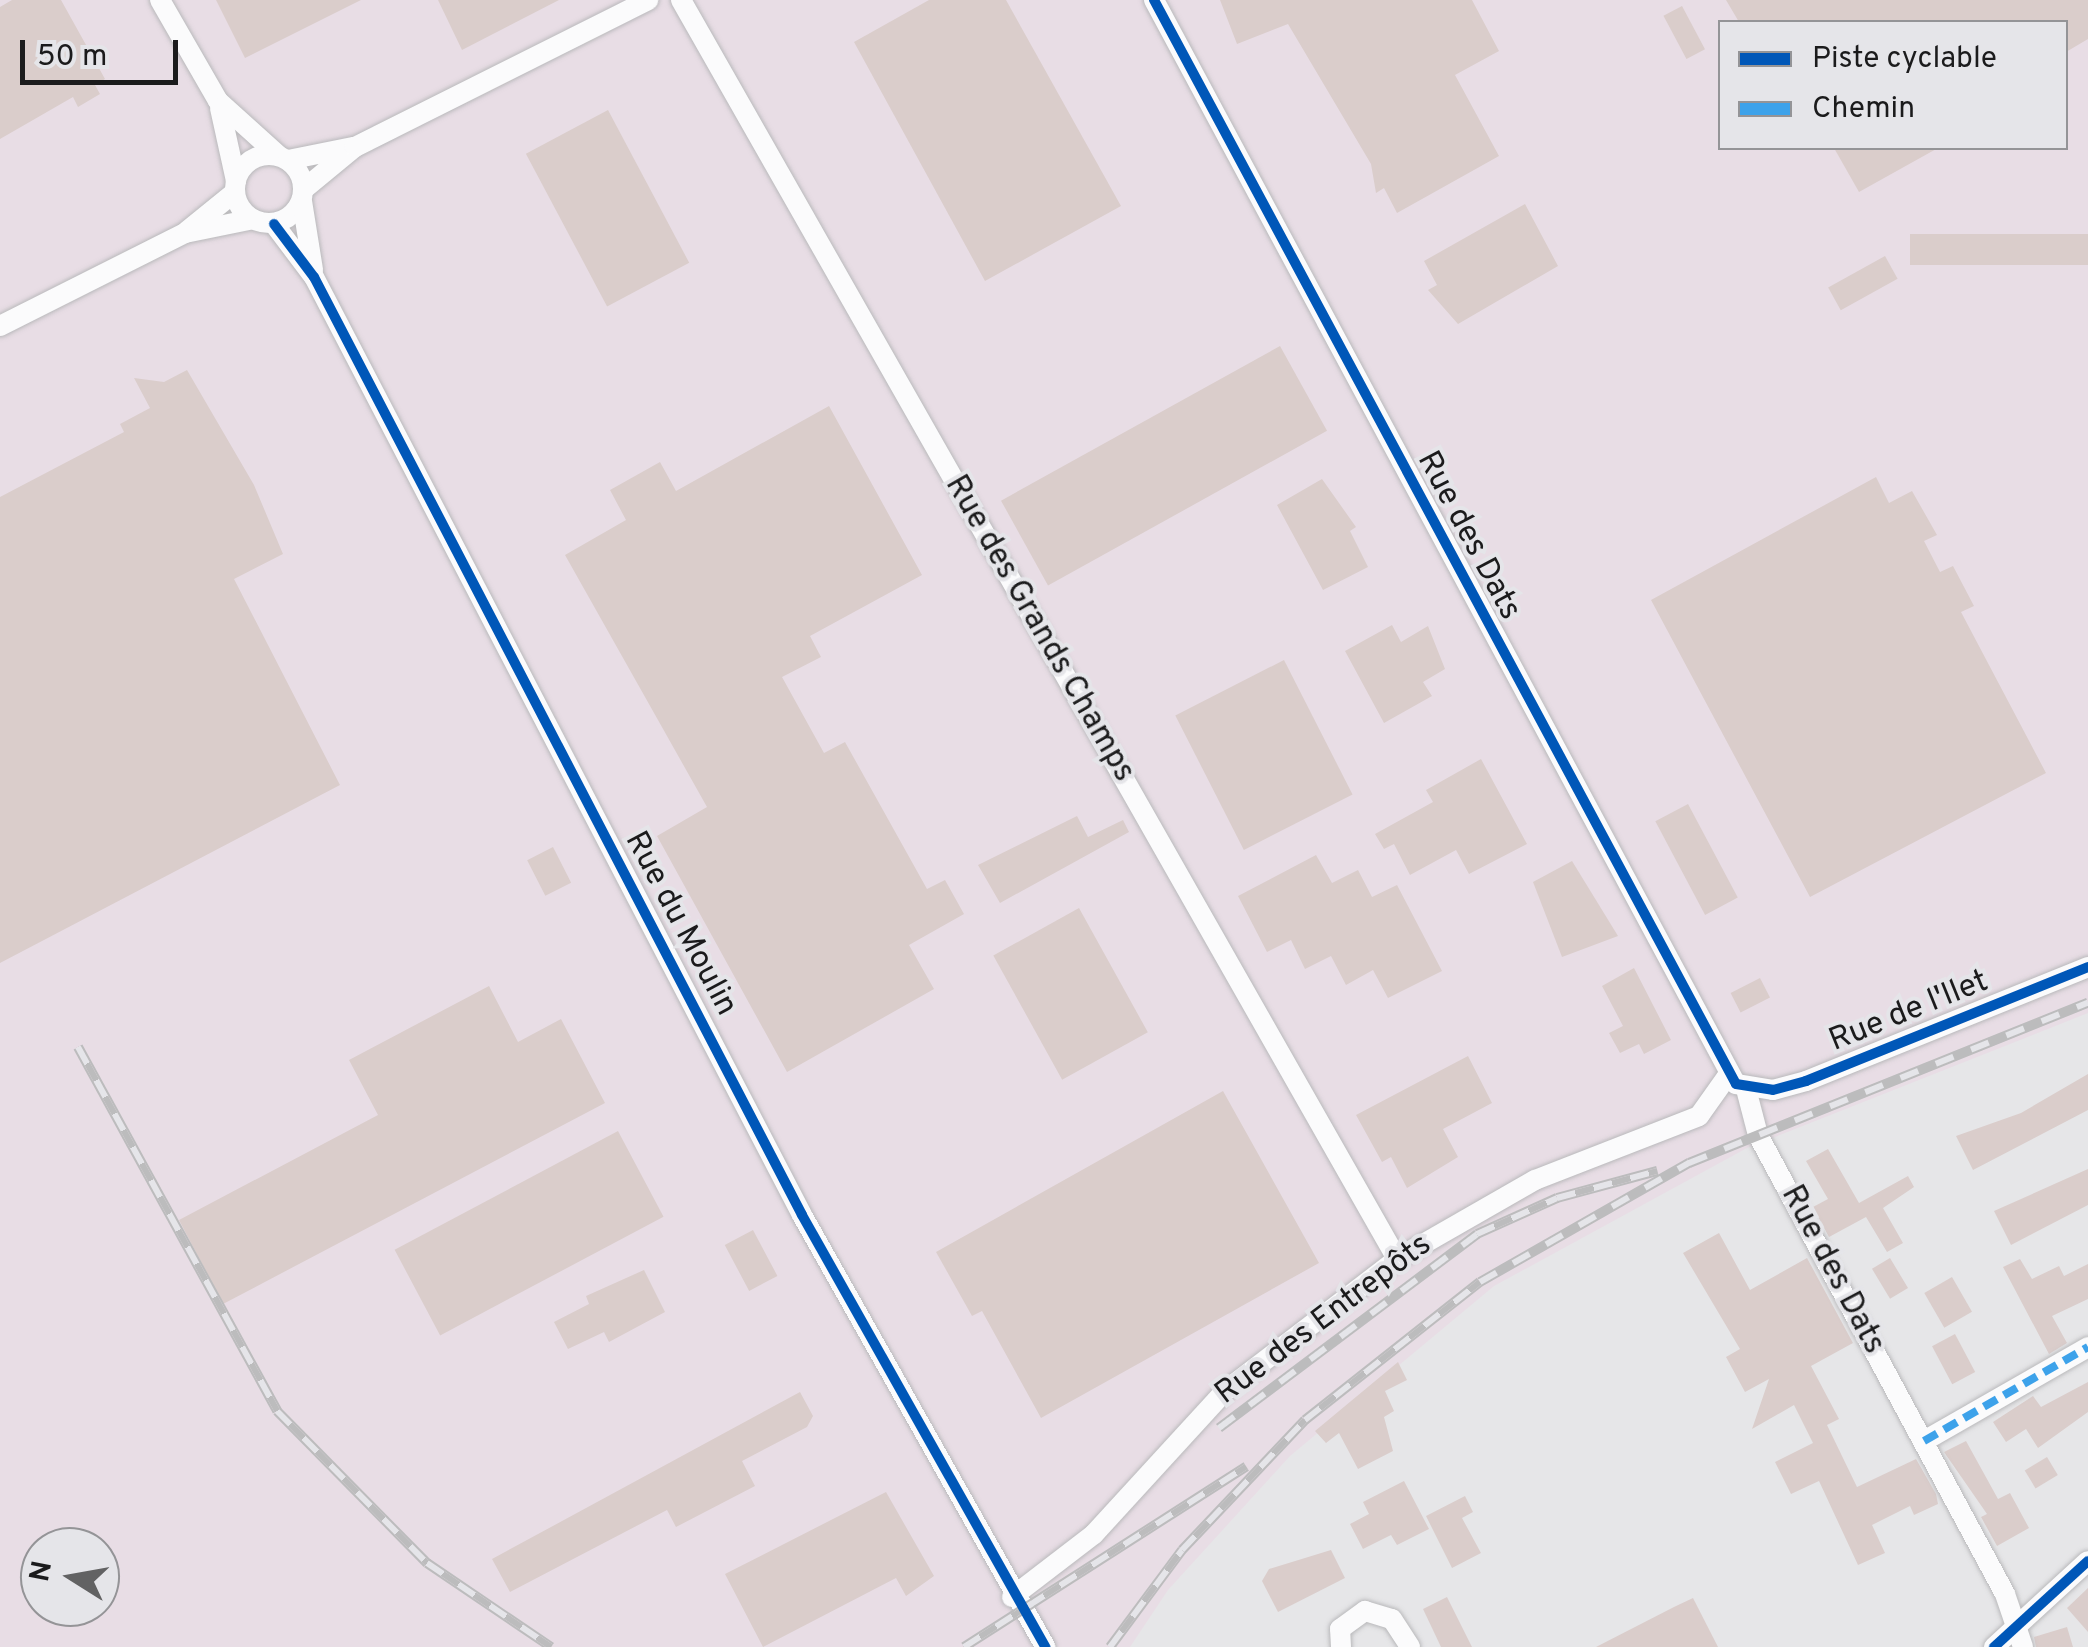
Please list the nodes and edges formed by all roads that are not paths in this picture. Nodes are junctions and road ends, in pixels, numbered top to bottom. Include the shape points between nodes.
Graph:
1 (160, 0) edge
2 (648, 0) edge
3 (682, 0) edge
4 (1154, 0) edge
5 (218, 101) junction
6 (355, 147) junction
7 (283, 158) junction
8 (236, 186) junction
9 (303, 195) junction
10 (252, 219) junction
11 (274, 224) junction
12 (185, 232) junction
13 (314, 277) junction
14 (0, 326) edge
15 (2088, 967) edge
16 (1728, 1075) junction
17 (1746, 1088) junction
18 (1397, 1259) junction
19 (2088, 1347) edge
20 (1924, 1441) junction
21 (2088, 1561) edge
22 (1012, 1597) junction
23 (2016, 1626) junction
24 (1045, 1647) edge
25 (1341, 1647) edge
26 (1410, 1647) edge
27 (1994, 1647) edge
28 (2023, 1647) edge

1 - 5 street
2 - 6 street
3 - 18 street, Rue des Grands Champs
4 - 16 street, Rue des Dats
5 - 7 street
5 - 8 street
6 - 7 street
6 - 9 street
7 - 8 street via 256,157
7 - 9 street
8 - 10 street
8 - 12 street
9 - 11 street
9 - 13 street, Rue du Moulin
10 - 11 street
10 - 12 street
11 - 13 street, Rue du Moulin
12 - 14 street
13 - 22 street, Rue du Moulin via 802,1215
15 - 17 street, Rue de l'Ilet via 1806,1081
16 - 17 street, Rue des Dats
16 - 18 street, Rue des Entrepôts via 1699,1116 1535,1180
17 - 20 street, Rue des Dats via 1758,1134
18 - 22 street, Rue des Entrepôts via 1212,1403 1094,1534
19 - 20 street
20 - 23 street, Rue des Dats
21 - 23 street
22 - 24 street, Rue du Moulin
23 - 27 street
23 - 28 street, Rue des Dats
25 - 26 street via 1340,1628 1365,1611 1392,1619

